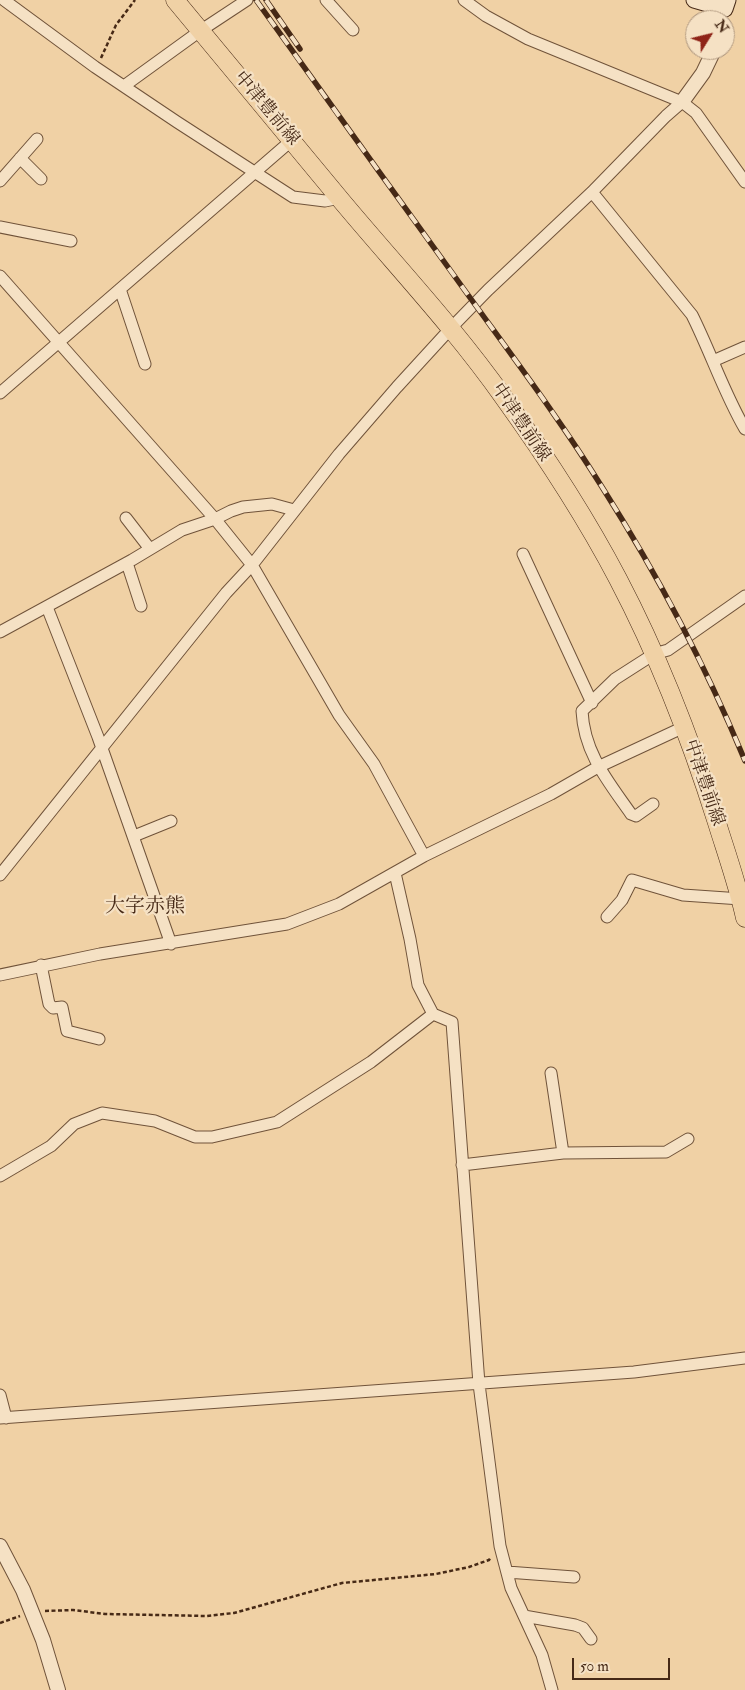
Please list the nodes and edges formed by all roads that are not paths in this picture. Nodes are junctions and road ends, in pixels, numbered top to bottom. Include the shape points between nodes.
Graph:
1 (4, 0) edge
2 (175, 0) edge
3 (247, 0) edge
4 (326, 0) edge
5 (464, 0) edge
6 (694, 0) edge
7 (725, 10) edge
8 (354, 30) dead end
9 (200, 31) junction
10 (709, 60) edge
11 (124, 86) junction
12 (682, 102) junction
13 (37, 139) dead end
14 (292, 140) junction
15 (20, 158) junction
16 (255, 173) junction
17 (41, 179) dead end
18 (0, 181) edge
19 (745, 182) edge
20 (592, 192) junction
21 (340, 198) junction
22 (0, 227) edge
23 (71, 241) dead end
24 (0, 276) edge
25 (120, 290) junction
26 (451, 328) junction
27 (59, 343) junction
28 (745, 347) edge
29 (713, 361) junction
30 (145, 364) dead end
31 (0, 393) edge
32 (745, 429) edge
33 (294, 510) junction
34 (126, 518) dead end
35 (215, 519) junction
36 (150, 549) junction
37 (523, 554) dead end
38 (127, 563) junction
39 (252, 565) junction
40 (745, 596) edge
41 (141, 606) dead end
42 (47, 607) junction
43 (0, 632) edge
44 (654, 654) junction
45 (592, 703) junction
46 (684, 727) junction
47 (102, 750) junction
48 (598, 767) junction
49 (653, 804) dead end
50 (171, 821) dead end
51 (134, 836) junction
52 (424, 856) junction
53 (395, 873) junction
54 (0, 876) edge
55 (741, 899) junction
56 (607, 917) dead end
57 (745, 918) edge
58 (171, 944) junction
59 (41, 965) junction
60 (0, 975) edge
61 (432, 1014) junction
62 (99, 1039) dead end
63 (551, 1073) dead end
64 (688, 1139) dead end
65 (563, 1153) junction
66 (462, 1164) junction
67 (0, 1176) edge
68 (745, 1358) edge
69 (479, 1384) junction
70 (0, 1395) edge
71 (3, 1418) edge
72 (0, 1546) edge
73 (507, 1572) junction
74 (574, 1578) dead end
75 (524, 1616) junction
76 (591, 1638) dead end
77 (58, 1690) edge
78 (552, 1690) edge

1 - 11 street
2 - 9 main road, 中津豊前線
3 - 9 street
4 - 8 street
5 - 12 street via 528,39
6 - 7 main road
9 - 11 street
9 - 14 main road, 中津豊前線
10 - 12 street
11 - 16 street
12 - 19 street via 696,113
12 - 20 street
13 - 15 street
14 - 16 street
14 - 21 main road, 中津豊前線
15 - 17 street
15 - 18 street
16 - 21 street via 293,197 325,201
16 - 25 street
20 - 26 street
20 - 29 street via 692,315
21 - 26 main road, 中津豊前線
22 - 23 street
24 - 27 street
25 - 27 street
25 - 30 street
26 - 33 street
26 - 44 main road, 中津豊前線 via 504,398 585,521
27 - 31 street
27 - 35 street
28 - 29 street
29 - 32 street
33 - 35 street via 272,504 258,505 231,510
33 - 39 street
34 - 36 street
35 - 36 street via 182,530
35 - 39 street
36 - 38 street
37 - 45 street
38 - 41 street
38 - 42 street
39 - 47 street via 226,593
39 - 52 street via 339,715 374,764
40 - 44 street via 668,650
42 - 43 street
42 - 47 street
44 - 45 street via 615,679
44 - 46 main road, 中津豊前線
45 - 48 street via 582,711 583,728
46 - 48 street
46 - 55 main road, 中津豊前線
47 - 51 street
47 - 54 street
48 - 49 street via 631,814 636,816
48 - 52 street via 551,794
50 - 51 street
51 - 58 street
52 - 53 street
53 - 58 street via 339,904 287,924
53 - 61 street via 418,986
55 - 56 street via 683,895 632,880 622,900
55 - 57 main road, 中津豊前線
58 - 59 street
59 - 60 street
59 - 62 street via 48,1004 53,1008 62,1007 67,1031
61 - 66 street via 452,1022
61 - 67 street via 371,1062 277,1122 212,1137 195,1136 155,1121 102,1114 74,1124 51,1146
63 - 65 street
64 - 65 street via 666,1152
65 - 66 street
66 - 69 street
68 - 69 street via 634,1372
69 - 71 street
69 - 73 street via 500,1546
70 - 71 street
72 - 77 street via 23,1590
73 - 74 street
73 - 75 street
75 - 76 street via 575,1625 583,1628
75 - 78 street via 542,1655

